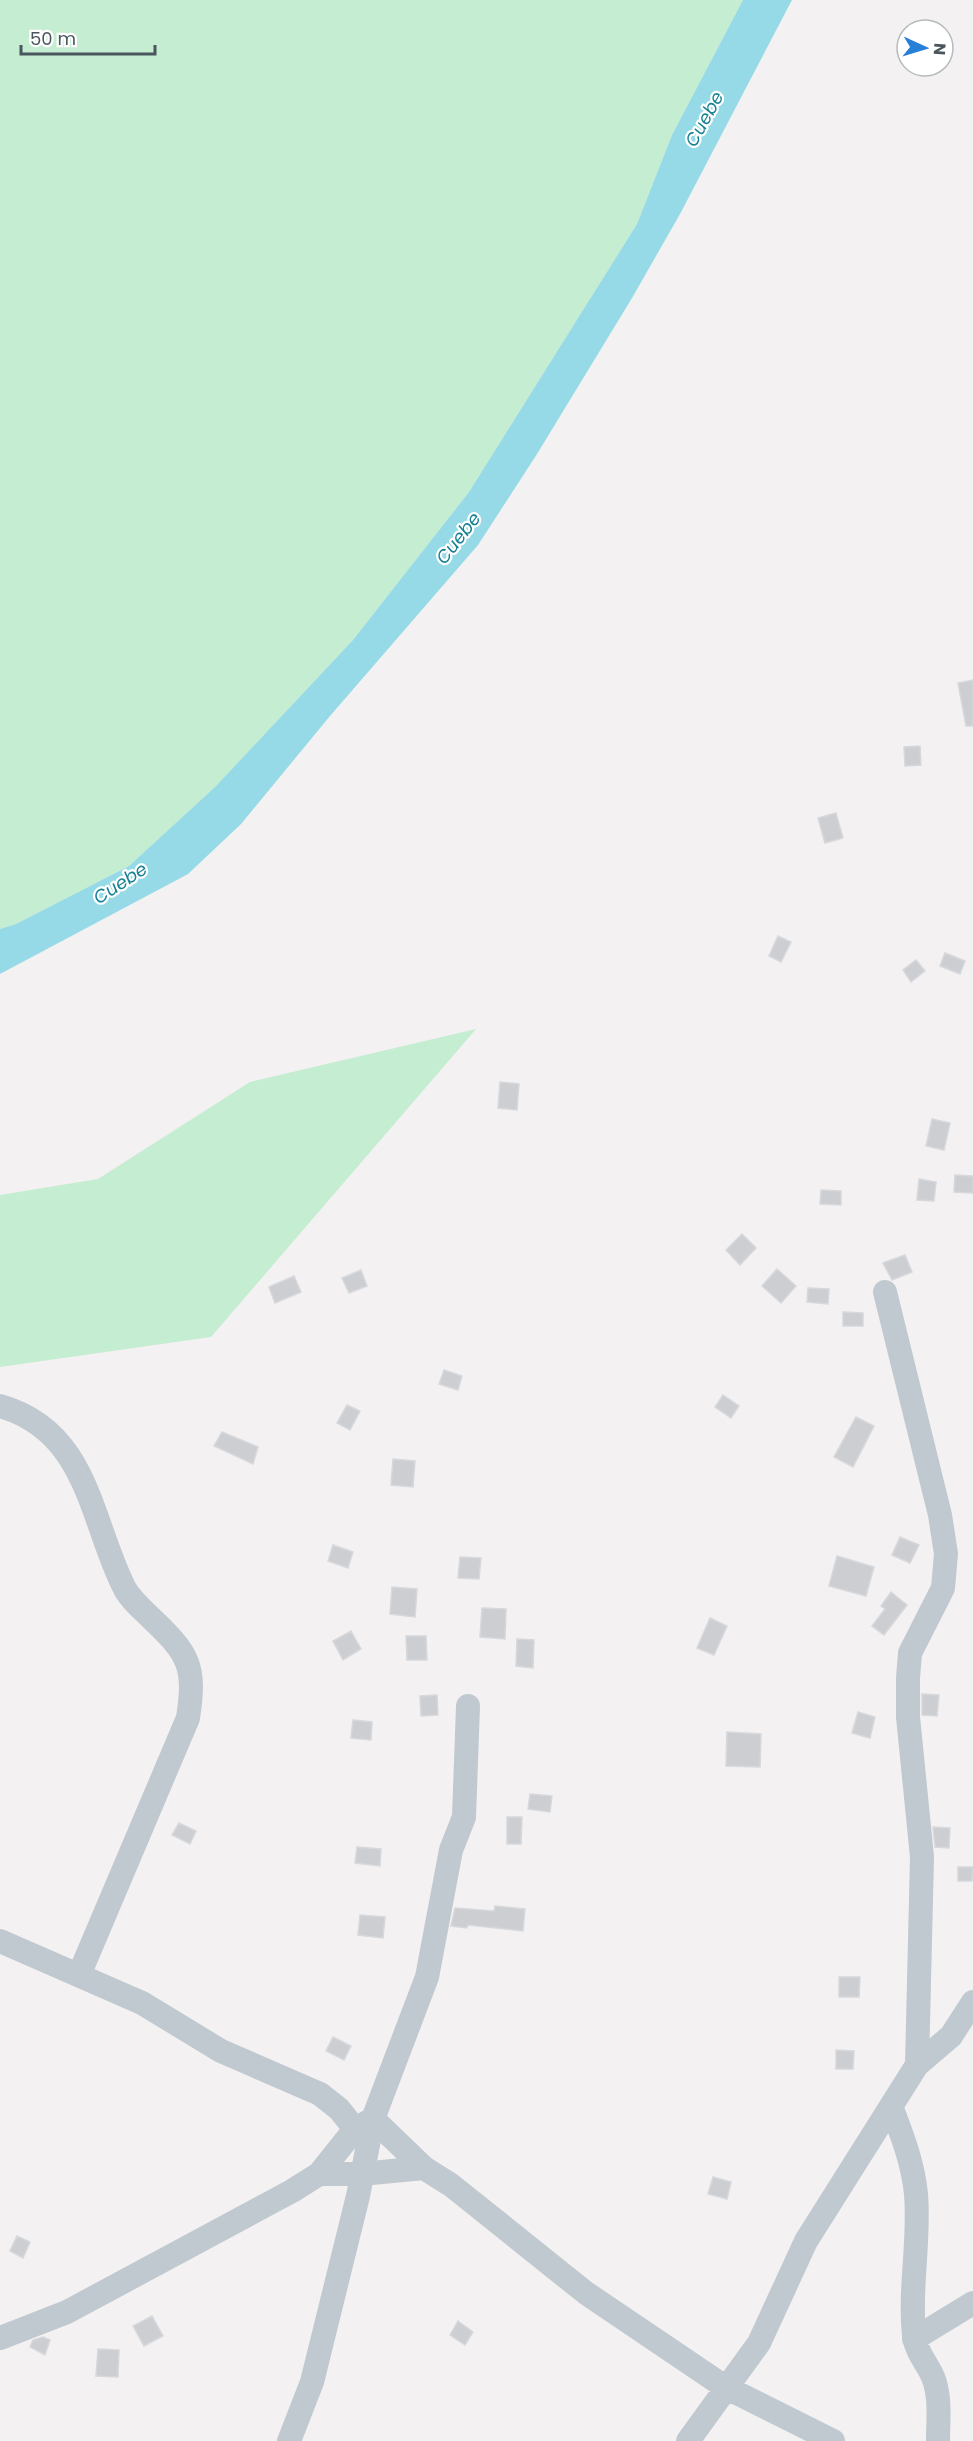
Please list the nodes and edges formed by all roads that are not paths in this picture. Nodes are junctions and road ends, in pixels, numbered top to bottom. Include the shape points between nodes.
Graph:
1 (885, 1292) dead end
2 (0, 1406) edge
3 (468, 1706) dead end
4 (0, 1941) edge
5 (79, 1975) junction
6 (973, 2002) edge
7 (962, 2032) edge
8 (917, 2065) junction
9 (891, 2106) junction
10 (364, 2124) junction
11 (424, 2168) junction
12 (319, 2174) junction
13 (361, 2174) junction
14 (973, 2303) edge
15 (0, 2338) edge
16 (914, 2339) junction
17 (725, 2387) junction
18 (289, 2441) edge
19 (688, 2441) edge
20 (833, 2441) edge
21 (938, 2441) edge

1 - 8 street via 946,1554 943,1588 910,1653 908,1678 908,1717 922,1857
2 - 5 street via 45,1429 70,1455 124,1589 182,1652 193,1686 188,1718
3 - 10 street via 464,1817 451,1850 435,1941 411,2022
4 - 5 street
5 - 10 street via 142,2003 221,2051 320,2094
6 - 7 street
7 - 8 street
8 - 9 street
9 - 16 street via 909,2152 916,2194
9 - 17 street via 806,2241 759,2343
10 - 11 street
10 - 12 street
10 - 13 street
11 - 13 street
11 - 17 street via 451,2185 586,2293
12 - 13 street
12 - 15 street via 68,2312
13 - 18 street via 312,2382
14 - 16 street
16 - 21 street via 933,2377 938,2400
17 - 19 street
17 - 20 street

